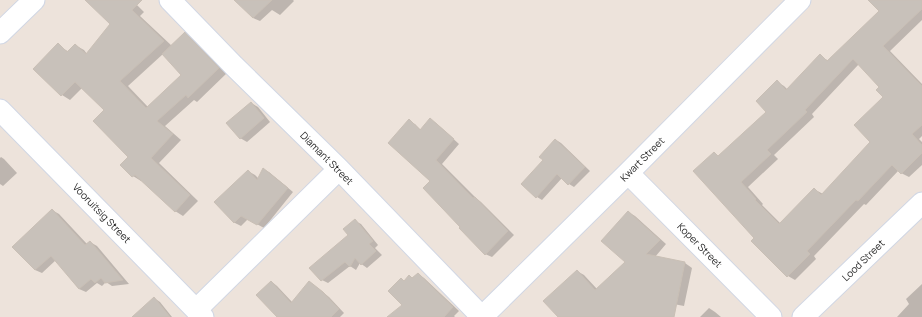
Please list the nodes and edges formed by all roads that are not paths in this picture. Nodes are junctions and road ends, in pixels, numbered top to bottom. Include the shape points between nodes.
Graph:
1 (34, 0) edge
2 (170, 0) edge
3 (800, 0) edge
4 (0, 33) edge
5 (0, 110) edge
6 (339, 169) junction
7 (628, 173) junction
8 (922, 203) edge
9 (200, 313) edge
10 (482, 317) edge
11 (771, 317) edge
12 (803, 317) edge

1 - 4 street
2 - 6 street, Diamant Street
3 - 7 street, Kwart Street
5 - 9 street, Vooruitsig Street
6 - 9 street
6 - 10 street, Diamant Street
7 - 10 street, Kwart Street
7 - 11 street, Koper Street
8 - 12 street, Lood Street

